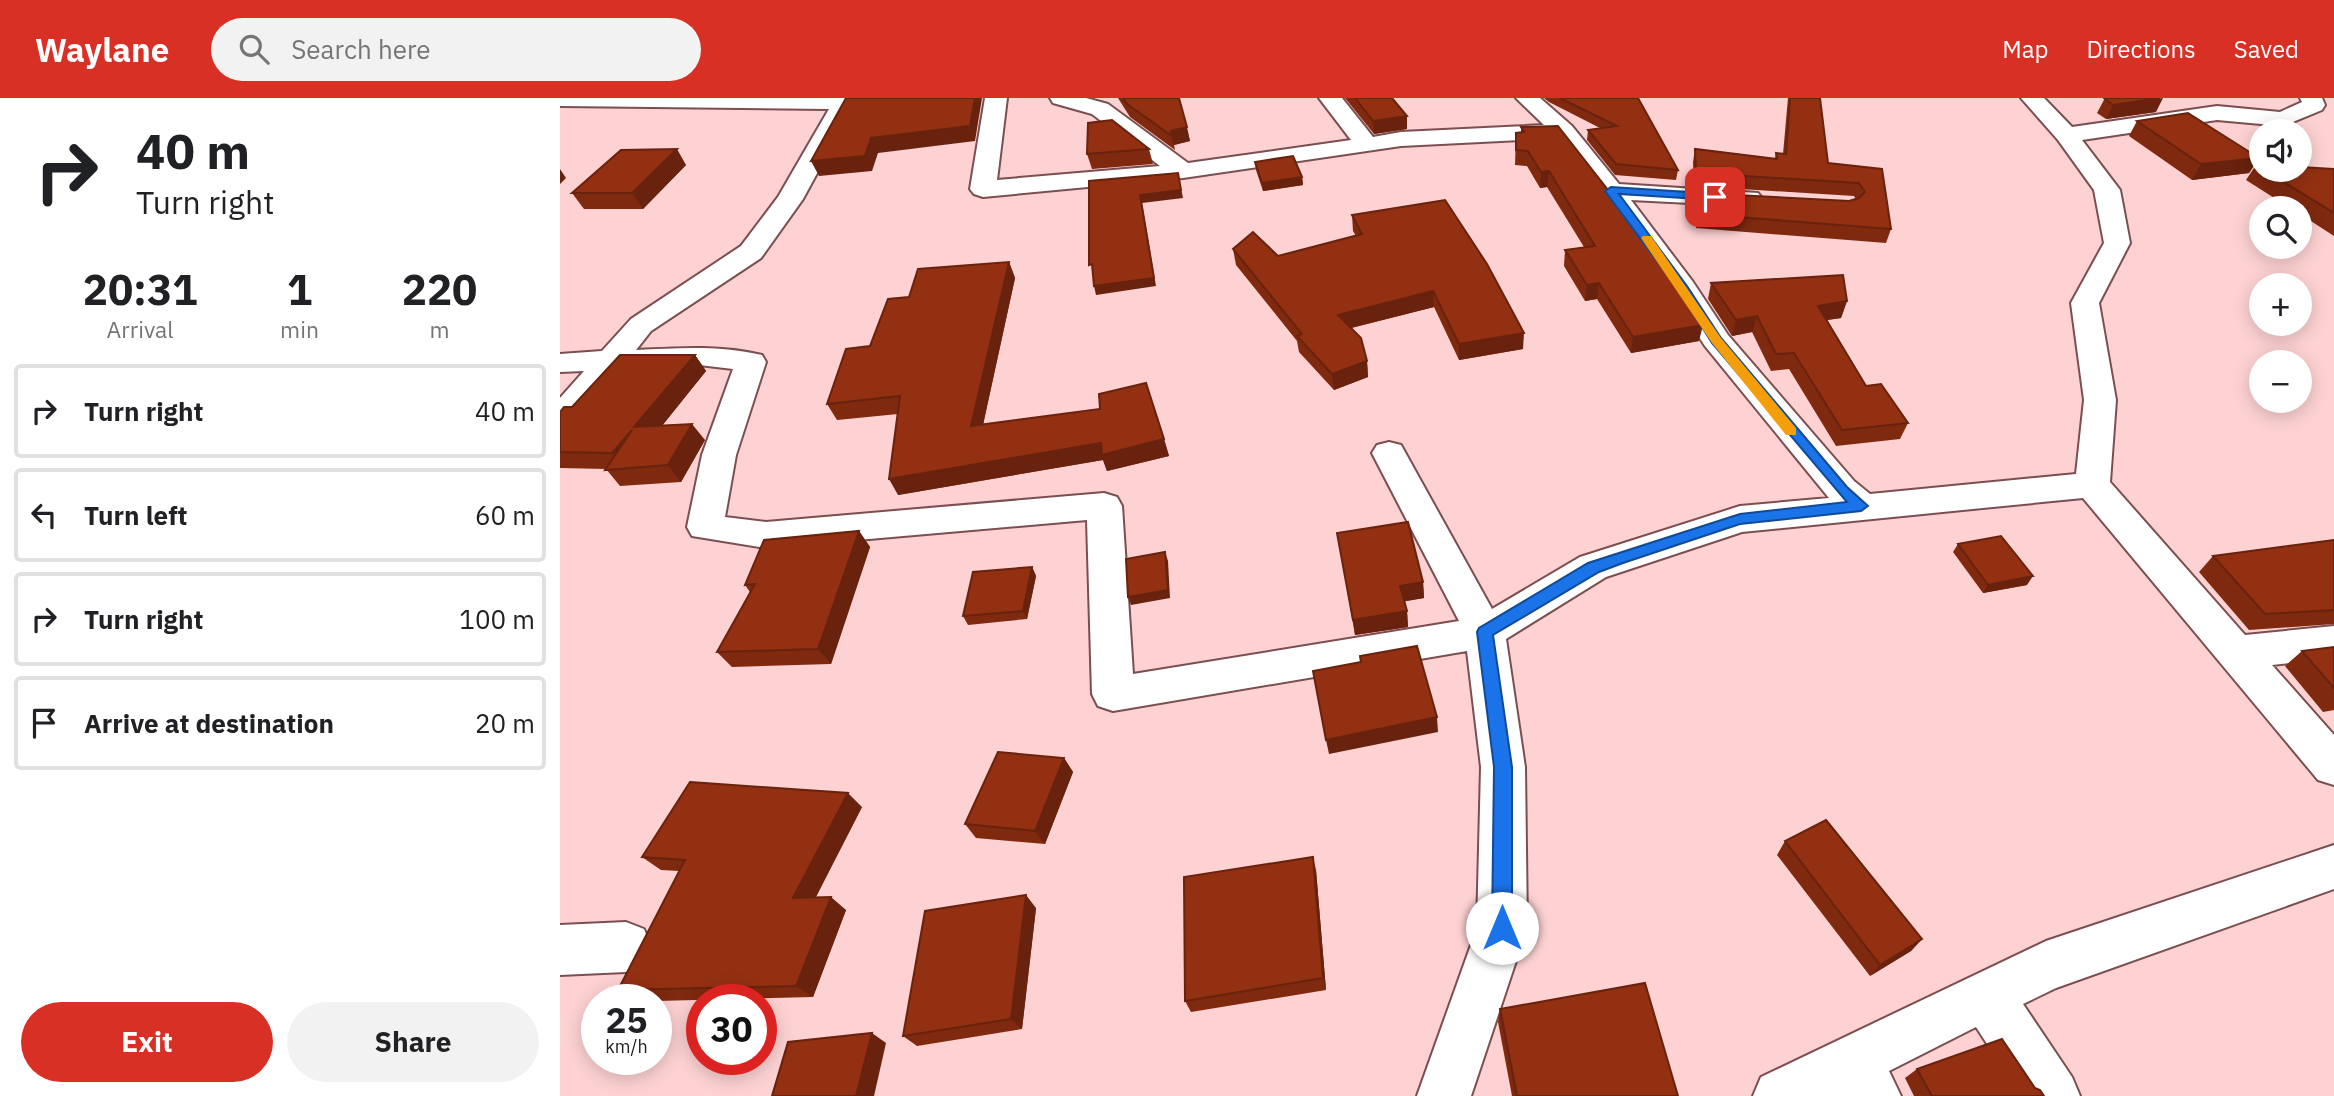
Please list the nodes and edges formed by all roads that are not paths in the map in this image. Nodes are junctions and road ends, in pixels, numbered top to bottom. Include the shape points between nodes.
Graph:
1 (964, 98) edge
2 (996, 98) edge
3 (1061, 98) edge
4 (1330, 98) edge
5 (1527, 98) edge
6 (2032, 98) edge
7 (2311, 98) edge
8 (560, 99) edge
9 (845, 103) junction
10 (1564, 131) junction
11 (2066, 135) junction
12 (1367, 145) junction
13 (1183, 171) junction
14 (1611, 191) junction
15 (1776, 200) edge
16 (612, 361) junction
17 (560, 363) edge
18 (560, 419) edge
19 (1389, 453) dead end
20 (2092, 485) junction
21 (1861, 506) junction
22 (1485, 632) junction
23 (2334, 642) edge
24 (2238, 652) junction
25 (2334, 766) edge
26 (2334, 867) edge
27 (626, 947) dead end
28 (560, 950) edge
29 (1986, 996) junction
30 (1863, 1079) edge
31 (1444, 1096) edge
32 (1780, 1096) edge
33 (2053, 1096) edge

1 - 9 street
2 - 13 street via 983,190
3 - 13 street via 1100,109
4 - 12 street
5 - 10 street
6 - 11 street
7 - 11 street via 2314,105 2283,119 2157,111
8 - 9 street
9 - 16 street via 790,200 751,253 641,326
10 - 12 street via 1401,139
10 - 14 street
11 - 20 street via 2107,190 2117,243 2085,303 2100,400
12 - 13 street
14 - 15 street
14 - 21 street via 1717,340 1833,480
16 - 17 street
16 - 18 street
16 - 22 street via 699,356 751,362 719,455 705,527 766,535 1104,506 1113,694
19 - 22 street
20 - 21 street
20 - 24 street
21 - 22 street via 1740,519 1617,559 1593,568
22 - 31 street via 1503,767 1502,928
23 - 24 street
24 - 25 street
26 - 29 street via 2046,966
27 - 28 street
29 - 30 street
29 - 33 street
30 - 32 street

